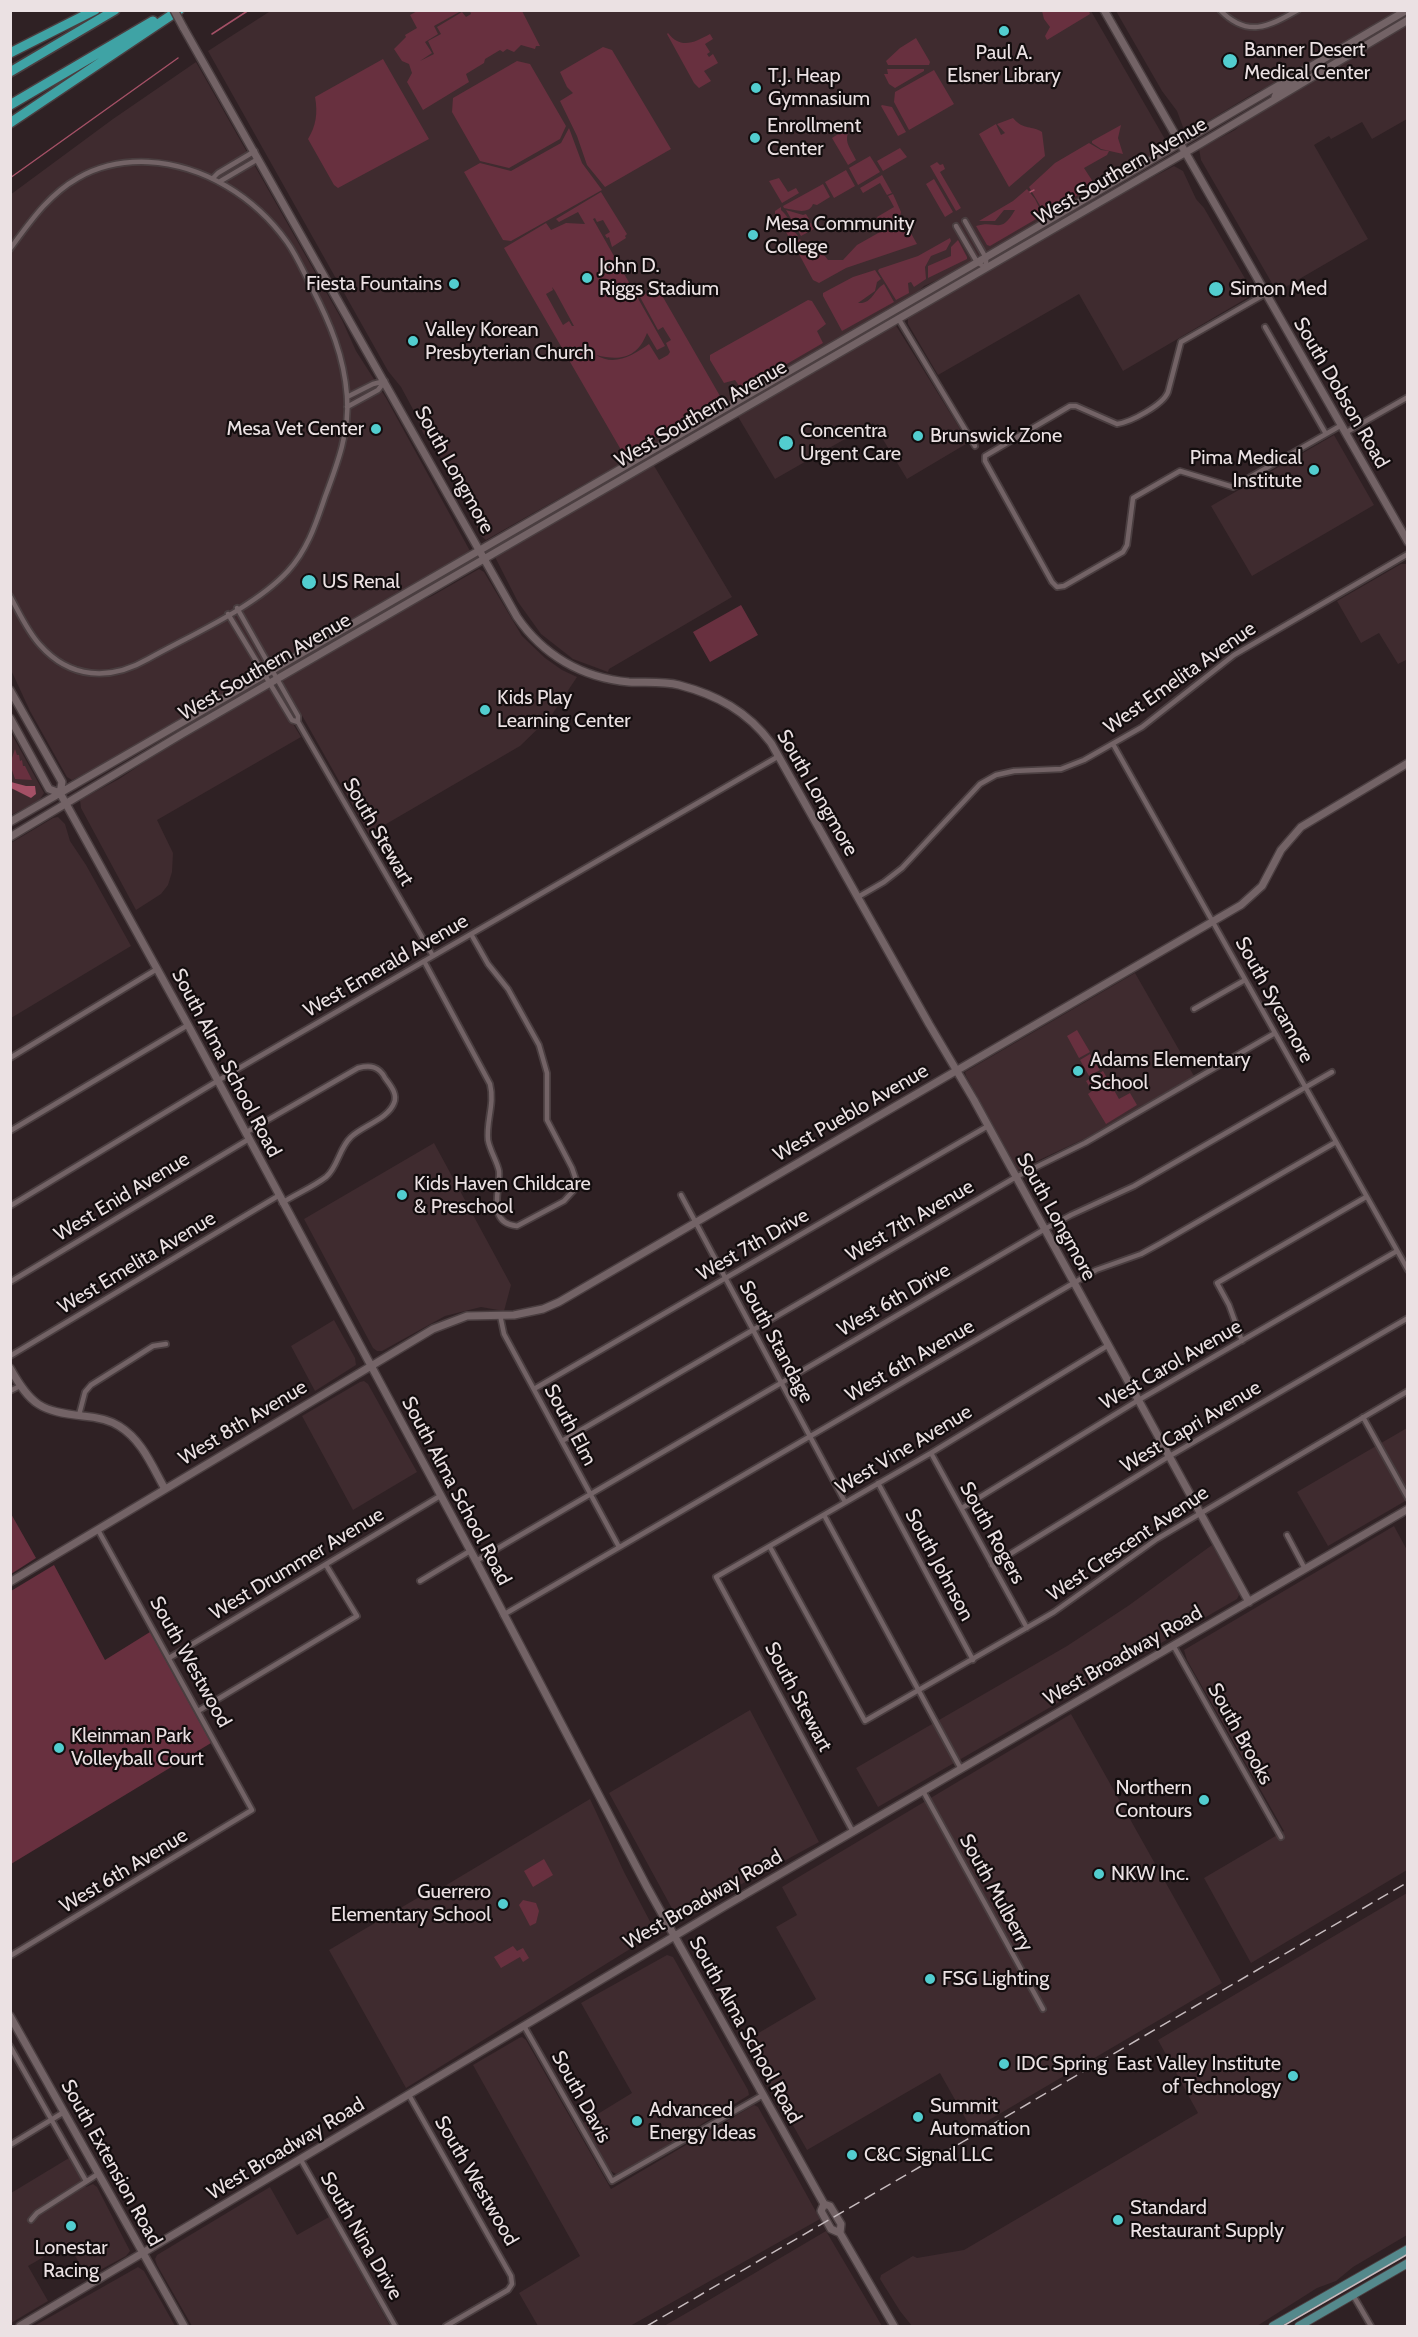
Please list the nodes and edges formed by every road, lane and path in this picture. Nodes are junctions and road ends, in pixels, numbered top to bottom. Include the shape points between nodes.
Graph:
1 (95, 10) edge
2 (115, 10) edge
3 (174, 10) edge
4 (1104, 10) edge
5 (1220, 10) edge
6 (1298, 10) edge
7 (1407, 11) edge
8 (1407, 20) edge
9 (10, 53) edge
10 (1332, 54) junction
11 (1337, 62) junction
12 (1306, 69) junction
13 (10, 72) edge
14 (1275, 99) junction
15 (10, 105) edge
16 (10, 123) edge
17 (1179, 143) junction
18 (1185, 153) junction
19 (257, 155) junction
20 (213, 178) junction
21 (219, 182) junction
22 (1087, 198) junction
23 (965, 221) dead end
24 (956, 226) dead end
25 (1052, 230) junction
26 (10, 249) edge
27 (986, 258) junction
28 (977, 262) junction
29 (986, 268) junction
30 (1265, 294) junction
31 (894, 311) junction
32 (898, 318) junction
33 (1265, 327) dead end
34 (385, 381) junction
35 (347, 397) junction
36 (1407, 397) edge
37 (347, 407) junction
38 (1340, 426) junction
39 (1345, 433) junction
40 (1326, 434) junction
41 (975, 446) dead end
42 (612, 474) junction
43 (566, 511) junction
44 (1407, 542) edge
45 (480, 551) junction
46 (1407, 554) edge
47 (485, 558) junction
48 (11, 596) edge
49 (16, 607) junction
50 (237, 608) junction
51 (10, 610) edge
52 (228, 614) junction
53 (273, 671) junction
54 (264, 676) junction
55 (273, 682) junction
56 (10, 690) edge
57 (10, 718) edge
58 (1113, 744) junction
59 (779, 756) junction
60 (1407, 763) edge
61 (60, 793) junction
62 (66, 804) junction
63 (10, 822) edge
64 (10, 837) edge
65 (858, 897) junction
66 (1212, 922) junction
67 (471, 934) junction
68 (433, 956) junction
69 (424, 961) junction
70 (157, 969) junction
71 (1245, 980) junction
72 (1194, 1009) dead end
73 (188, 1025) junction
74 (1275, 1033) junction
75 (10, 1058) edge
76 (957, 1071) junction
77 (1332, 1072) dead end
78 (218, 1081) junction
79 (390, 1086) joint
80 (1305, 1087) junction
81 (988, 1126) junction
82 (10, 1131) edge
83 (247, 1136) junction
84 (1336, 1142) junction
85 (1016, 1177) junction
86 (681, 1195) dead end
87 (1366, 1197) junction
88 (280, 1199) junction
89 (10, 1206) edge
90 (696, 1222) junction
91 (1045, 1229) junction
92 (1397, 1251) junction
93 (1407, 1270) edge
94 (725, 1278) junction
95 (10, 1282) edge
96 (1075, 1282) junction
97 (500, 1315) junction
98 (1407, 1318) edge
99 (753, 1330) junction
100 (1242, 1341) junction
101 (166, 1344) dead end
102 (1107, 1346) junction
103 (10, 1356) edge
104 (370, 1366) junction
105 (10, 1368) edge
106 (781, 1383) junction
107 (20, 1386) junction
108 (534, 1389) junction
109 (10, 1391) edge
110 (1407, 1391) edge
111 (1137, 1401) junction
112 (79, 1415) junction
113 (1363, 1417) junction
114 (810, 1436) junction
115 (562, 1441) junction
116 (931, 1453) junction
117 (1168, 1457) junction
118 (878, 1484) junction
119 (165, 1489) junction
120 (591, 1494) junction
121 (440, 1496) junction
122 (1407, 1498) edge
123 (845, 1502) junction
124 (962, 1508) junction
125 (1407, 1509) edge
126 (1199, 1513) junction
127 (824, 1515) junction
128 (98, 1530) junction
129 (1287, 1535) dead end
130 (619, 1547) junction
131 (770, 1547) junction
132 (470, 1551) junction
133 (476, 1562) junction
134 (992, 1564) junction
135 (326, 1565) junction
136 (1305, 1569) junction
137 (716, 1577) joint
138 (420, 1581) dead end
139 (10, 1582) edge
140 (1248, 1602) junction
141 (503, 1614) junction
142 (1028, 1628) junction
143 (1173, 1645) junction
144 (169, 1659) junction
145 (973, 1660) junction
146 (919, 1692) junction
147 (198, 1711) junction
148 (962, 1769) junction
149 (923, 1791) junction
150 (252, 1810) joint
151 (853, 1832) junction
152 (1281, 1837) dead end
153 (674, 1936) junction
154 (10, 1956) edge
155 (1043, 2009) dead end
156 (10, 2016) edge
157 (524, 2026) junction
158 (11, 2048) edge
159 (409, 2095) junction
160 (762, 2095) junction
161 (64, 2112) junction
162 (52, 2120) junction
163 (10, 2145) edge
164 (301, 2160) junction
165 (99, 2174) junction
166 (86, 2181) junction
167 (31, 2220) dead end
168 (1407, 2249) edge
169 (143, 2254) junction
170 (1407, 2263) edge
171 (1353, 2295) junction
172 (20, 2326) edge
173 (184, 2326) edge
174 (395, 2326) edge
175 (446, 2326) edge
176 (894, 2326) edge
177 (1273, 2326) edge
178 (1299, 2326) edge
179 (1371, 2326) edge

1 - 9 highway
2 - 13 highway
3 - 15 highway
3 - 16 highway
3 - 19 main road, South Longmore, bridge
4 - 17 main road, South Dobson Road
5 - 6 street via 1236,23 1257,28 1274,24
7 - 10 main road, West Southern Avenue
8 - 11 main road, West Southern Avenue
10 - 11 main road
10 - 12 main road, West Southern Avenue
11 - 14 main road, West Southern Avenue
12 - 14 main road via 1300,78 1277,92
12 - 17 main road, West Southern Avenue
14 - 18 main road, West Southern Avenue
17 - 18 main road, South Dobson Road
17 - 22 main road, West Southern Avenue
18 - 25 main road, West Southern Avenue
18 - 30 main road, South Dobson Road
19 - 20 street via 218,172
19 - 21 street
19 - 34 main road, South Longmore
20 - 21 street
20 - 26 street via 163,163 119,164 93,171 47,201
21 - 35 street via 244,196 269,219 293,251 332,326
22 - 25 main road via 1054,223
22 - 27 main road, West Southern Avenue
23 - 27 street
24 - 28 street
25 - 29 main road, West Southern Avenue
27 - 28 main road, West Southern Avenue
27 - 29 street
28 - 29 street
28 - 31 main road, West Southern Avenue
29 - 32 main road, West Southern Avenue
30 - 38 main road, South Dobson Road
30 - 40 street via 1181,342 1166,398 1154,406 1117,424 1070,406 987,454 985,461 1052,582 1061,587 1125,549 1133,498 1173,473 1186,472 1233,487
31 - 32 street
31 - 42 main road, West Southern Avenue
32 - 41 street
32 - 43 main road, West Southern Avenue
33 - 40 street
34 - 35 street
34 - 37 street via 378,390
34 - 45 main road, South Longmore
35 - 37 street
36 - 39 street
37 - 50 street via 340,454 310,539 279,579
38 - 39 main road, South Dobson Road
38 - 40 street
39 - 44 main road, South Dobson Road
42 - 43 main road via 608,482
42 - 45 main road, West Southern Avenue
43 - 47 main road, West Southern Avenue
45 - 47 main road, South Longmore
45 - 53 main road, West Southern Avenue
46 - 58 street, West Emelita Avenue via 1234,655 1142,727
47 - 55 main road, West Southern Avenue
47 - 59 main road, South Longmore via 521,623 564,662 613,680 680,685 711,695 752,721
48 - 49 street
49 - 51 street
49 - 52 street via 48,653 67,667 91,675 138,665
50 - 52 street
50 - 53 street, South Stewart
52 - 54 street, South Stewart
53 - 54 main road, West Southern Avenue
53 - 55 street, South Stewart
54 - 55 street, South Stewart
54 - 61 main road, West Southern Avenue
55 - 62 main road, West Southern Avenue
55 - 68 street, South Stewart via 298,716 298,723
56 - 61 main road, South Alma School Road via 62,782
57 - 61 main road, South Alma School Road via 50,789
58 - 65 street, West Emelita Avenue via 1073,765 1014,771 980,784 902,868
58 - 66 street, South Sycamore
59 - 65 main road, South Longmore
59 - 67 street, West Emerald Avenue
60 - 66 main road via 1301,826 1253,896
61 - 62 main road, South Alma School Road
61 - 63 main road, West Southern Avenue
62 - 64 main road, West Southern Avenue
62 - 70 main road, South Alma School Road
65 - 76 main road, South Longmore
66 - 71 street, South Sycamore
66 - 76 main road, West Pueblo Avenue
67 - 68 street, West Emerald Avenue
67 - 69 street via 508,988 539,1045 547,1073 547,1120 576,1180 575,1189 564,1201 517,1226 503,1220 496,1203 499,1172 488,1137 490,1084
68 - 69 street, West Emerald Avenue
69 - 78 street, West Emerald Avenue
70 - 73 main road, South Alma School Road
70 - 75 street
71 - 72 street
71 - 74 street, South Sycamore
73 - 78 main road, South Alma School Road
73 - 82 street
74 - 80 street, South Sycamore
74 - 85 street, West 7th Avenue via 1085,1143
76 - 81 main road, South Longmore
76 - 90 main road, West Pueblo Avenue
77 - 80 street, West 6th Drive
78 - 83 main road, South Alma School Road
78 - 89 street, West Emerald Avenue
79 - 83 street, West Enid Avenue via 375,1068 358,1068
79 - 88 street, West Emelita Avenue via 395,1098 392,1107 351,1136 328,1176
80 - 84 street, South Sycamore
80 - 91 street, West 6th Drive via 1134,1186
81 - 85 main road, South Longmore
81 - 94 street, West 7th Drive
83 - 88 main road, South Alma School Road
83 - 95 street, West Enid Avenue
84 - 87 street, South Sycamore
84 - 96 street, West 6th Avenue via 1161,1244
85 - 91 main road, South Longmore
85 - 99 street, West 7th Avenue
86 - 90 street, South Standage
87 - 92 street, South Sycamore
87 - 100 street via 1217,1282
88 - 103 street, West Emelita Avenue
88 - 104 main road, South Alma School Road
90 - 94 street, South Standage
90 - 97 main road, West Pueblo Avenue via 551,1305
91 - 96 main road, South Longmore
91 - 106 street, West 6th Drive
92 - 93 street, South Sycamore
92 - 100 street, West Carol Avenue
94 - 99 street, South Standage
94 - 108 street, West 7th Drive
96 - 102 main road, South Longmore
96 - 114 street, West 6th Avenue
97 - 104 main road, West 8th Avenue via 467,1316 447,1322
97 - 108 street, South Elm via 504,1334
98 - 117 street, West Capri Avenue
99 - 106 street, South Standage
99 - 115 street, West 7th Avenue
100 - 111 street, West Carol Avenue
101 - 112 street via 153,1346 91,1385
102 - 111 main road, South Longmore
102 - 116 street, West Vine Avenue
104 - 119 main road, West 8th Avenue
104 - 121 main road, South Alma School Road
105 - 107 main road
106 - 114 street, South Standage
106 - 120 street, West 6th Drive
107 - 109 street
107 - 112 main road via 39,1406
108 - 115 street, South Elm
110 - 113 street, West Crescent Avenue
111 - 117 main road, South Longmore
111 - 124 street, West Carol Avenue
112 - 119 main road via 108,1420 128,1432 139,1442
113 - 122 street
113 - 126 street, West Crescent Avenue
114 - 123 street, South Standage
114 - 130 street, West 6th Avenue
115 - 120 street, South Elm
116 - 118 street, West Vine Avenue
116 - 124 street, South Rogers
117 - 126 main road, South Longmore
117 - 134 street, West Capri Avenue
118 - 123 street, West Vine Avenue
118 - 145 street, South Johnson
119 - 128 main road, West 8th Avenue
120 - 130 street, South Elm
120 - 133 street, West 6th Drive
121 - 132 main road, South Alma School Road
121 - 135 street, West Drummer Avenue
123 - 127 street, West Vine Avenue
124 - 134 street, South Rogers
125 - 136 main road, West Broadway Road
126 - 140 main road, South Longmore
126 - 142 street, West Crescent Avenue
127 - 131 street, West Vine Avenue
127 - 146 street
128 - 139 main road, West 8th Avenue
128 - 144 street, South Westwood
129 - 136 street
130 - 141 street, West 6th Avenue
131 - 137 street, West Vine Avenue
131 - 146 street, West Crescent Avenue via 865,1721
132 - 133 main road, South Alma School Road
132 - 138 street
133 - 141 main road, South Alma School Road
134 - 142 street, South Rogers
135 - 144 street, West Drummer Avenue
135 - 147 street via 357,1616
136 - 140 main road, West Broadway Road
137 - 151 street, South Stewart
140 - 143 main road, West Broadway Road
141 - 153 main road, South Alma School Road
142 - 145 street, West Crescent Avenue
143 - 148 main road, West Broadway Road
143 - 152 street, South Brooks
144 - 147 street, South Westwood
145 - 146 street, West Crescent Avenue
146 - 148 street
147 - 150 street, South Westwood
148 - 149 main road, West Broadway Road
149 - 151 main road, West Broadway Road
149 - 155 street, South Mulberry
150 - 154 street, West 6th Avenue
151 - 153 main road, West Broadway Road
153 - 157 main road, West Broadway Road
153 - 160 main road, South Alma School Road
156 - 161 main road, South Extension Road
157 - 159 main road, West Broadway Road
157 - 160 street, South Davis via 612,2181
158 - 162 street, South Extension Road
159 - 164 main road, West Broadway Road
159 - 175 street, South Westwood via 511,2276 508,2290
160 - 176 main road, South Alma School Road via 824,2204 830,2205 841,2224 840,2233
161 - 162 street
161 - 165 main road, South Extension Road
162 - 163 street
162 - 166 street, South Extension Road
164 - 169 main road, West Broadway Road
164 - 174 street, South Nina Drive
165 - 166 street
165 - 169 main road, South Extension Road
166 - 167 street via 37,2212
168 - 177 main road
169 - 172 main road, West Broadway Road
169 - 173 main road, South Extension Road
170 - 171 main road
171 - 178 main road
171 - 179 street

